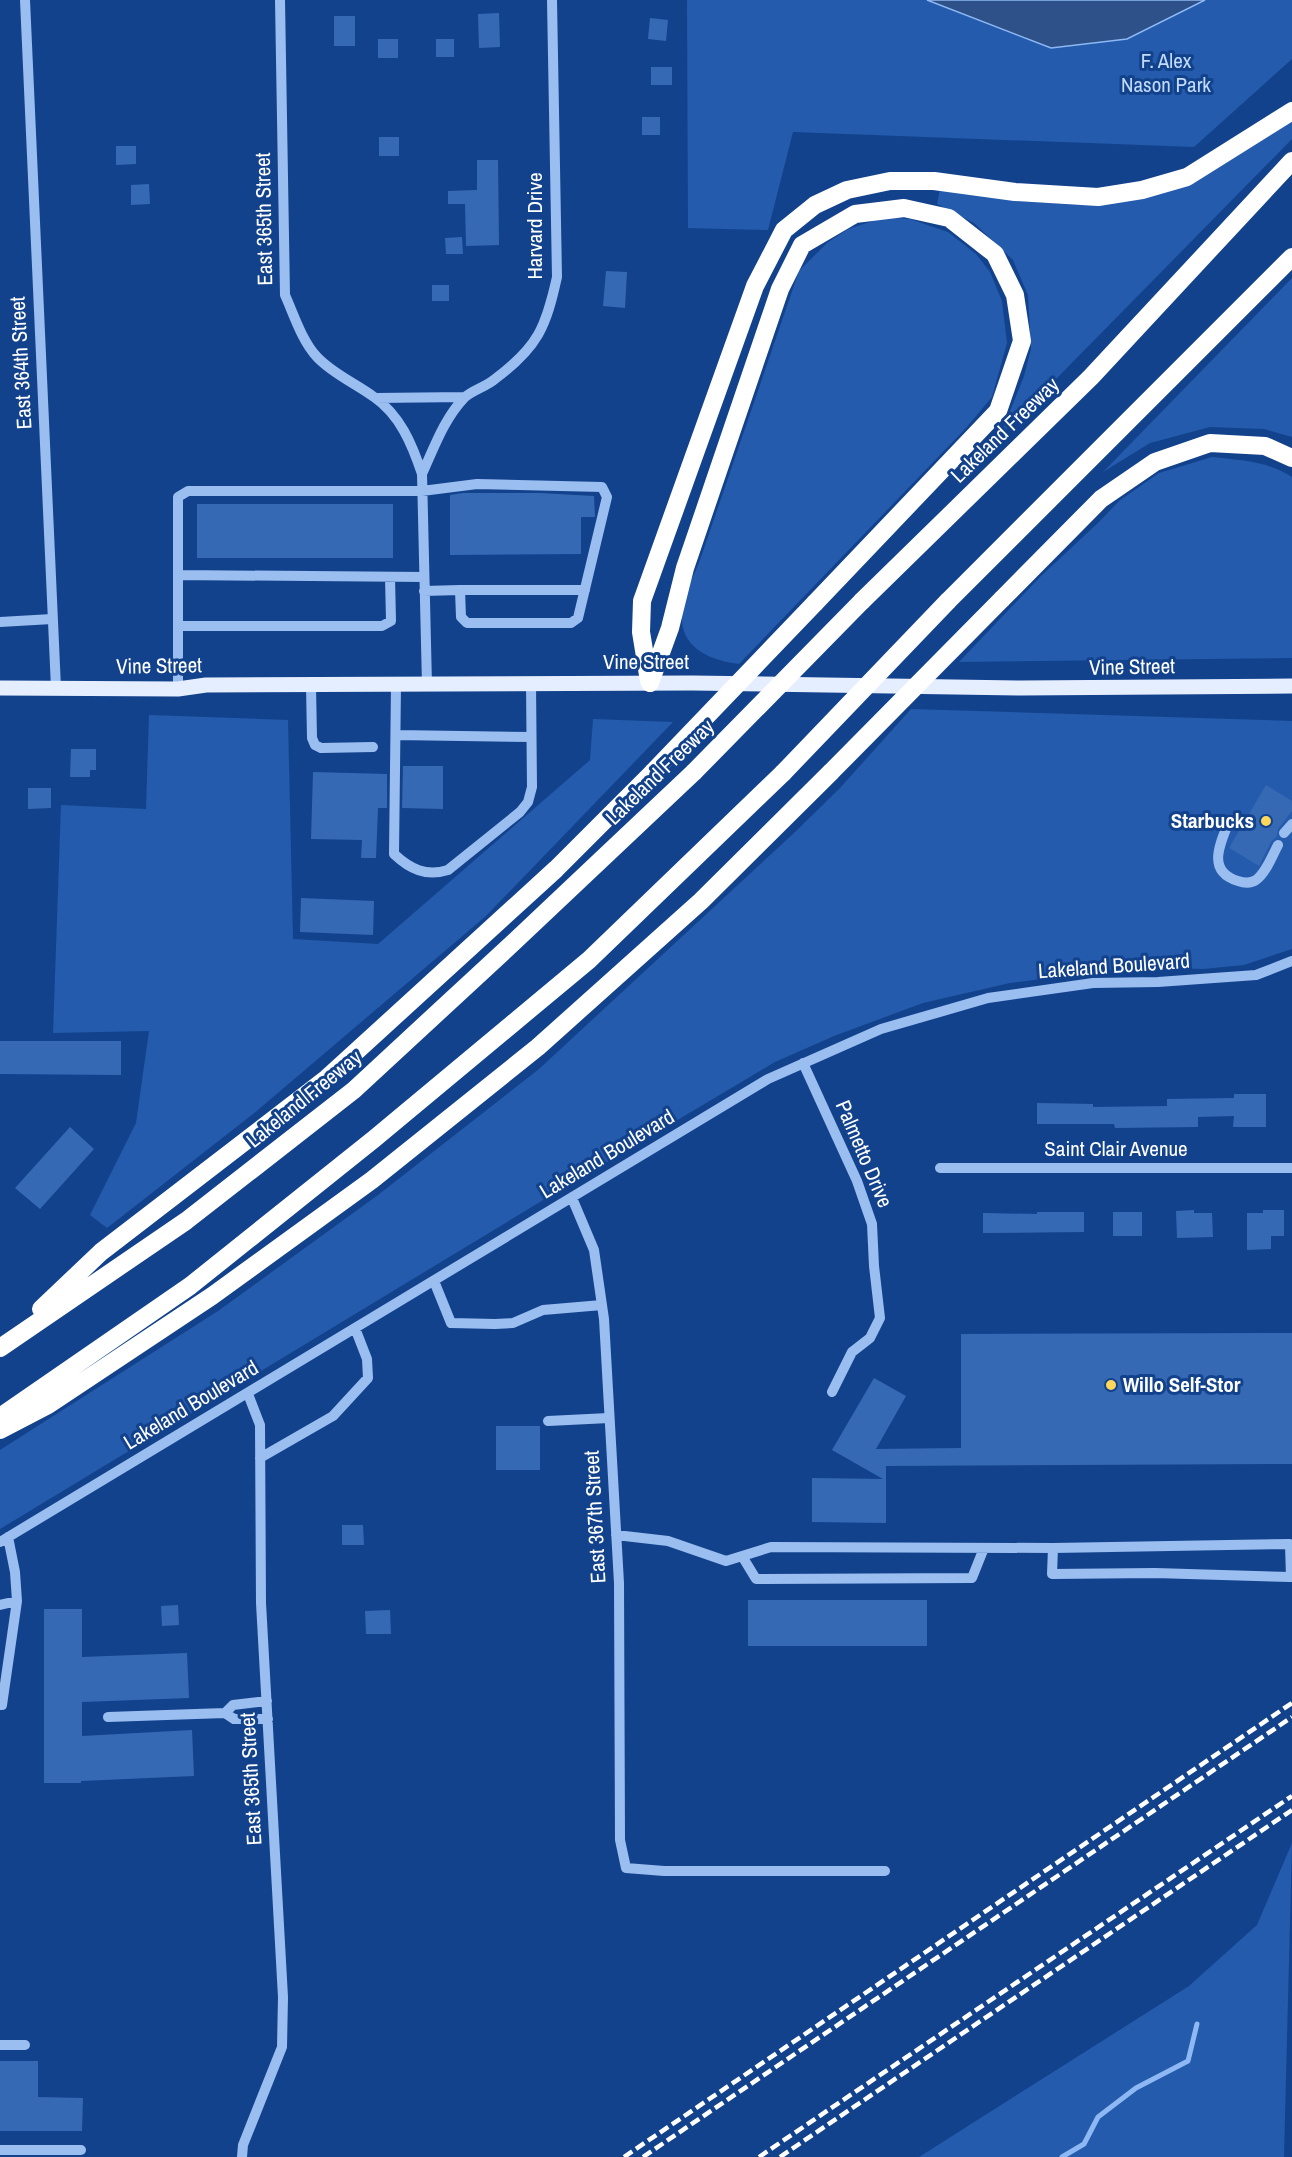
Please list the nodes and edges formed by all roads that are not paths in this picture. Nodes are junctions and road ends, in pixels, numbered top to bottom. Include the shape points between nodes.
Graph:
1 (25, 0) edge
2 (280, 0) edge
3 (552, 0) edge
4 (1292, 111) edge
5 (1292, 161) edge
6 (1292, 257) edge
7 (465, 396) junction
8 (376, 398) junction
9 (1292, 458) edge
10 (422, 474) junction
11 (422, 491) junction
12 (178, 575) junction
13 (390, 577) junction
14 (424, 577) junction
15 (460, 590) junction
16 (585, 590) junction
17 (424, 591) junction
18 (52, 619) junction
19 (0, 622) edge
20 (178, 626) junction
21 (650, 683) junction
22 (531, 684) junction
23 (396, 685) junction
24 (427, 685) junction
25 (311, 686) junction
26 (1292, 686) edge
27 (0, 688) edge
28 (56, 688) junction
29 (178, 689) junction
30 (396, 735) junction
31 (531, 737) junction
32 (373, 747) dead end
33 (1230, 819) dead end
34 (1292, 824) edge
35 (1284, 833) dead end
36 (1278, 845) dead end
37 (1292, 961) edge
38 (803, 1063) junction
39 (940, 1168) dead end
40 (1292, 1168) edge
41 (572, 1198) junction
42 (434, 1281) junction
43 (602, 1305) junction
44 (355, 1328) junction
45 (0, 1348) edge
46 (832, 1392) dead end
47 (248, 1394) junction
48 (0, 1417) edge
49 (609, 1418) junction
50 (548, 1421) dead end
51 (0, 1430) edge
52 (261, 1458) junction
53 (616, 1535) junction
54 (4, 1540) edge
55 (984, 1548) junction
56 (1053, 1548) junction
57 (742, 1556) junction
58 (17, 1601) junction
59 (0, 1605) edge
60 (267, 1701) junction
61 (0, 1705) edge
62 (225, 1713) junction
63 (108, 1717) dead end
64 (268, 1719) junction
65 (885, 1871) dead end
66 (0, 2045) edge
67 (25, 2045) dead end
68 (0, 2150) edge
69 (81, 2150) dead end
70 (242, 2157) edge

1 - 18 street, East 364th Street
2 - 8 street, East 365th Street via 285,295 316,356
3 - 7 street, Harvard Drive via 557,277 537,340 493,382
4 - 21 highway via 1186,177 1142,190 1098,197 934,182 890,182 847,190 815,205 784,230 755,286 642,601 641,632
5 - 45 highway, Lakeland Freeway, bridge via 1091,377 862,600 694,772 354,1090 186,1221
6 - 48 highway, bridge via 783,772 589,960 190,1286
7 - 8 street
7 - 10 street, Harvard Drive via 445,423
8 - 10 street, East 365th Street via 396,418 412,445
9 - 51 highway, bridge via 1265,446 1210,443 1155,462 1101,498 700,901 538,1047 372,1180 212,1296 48,1405
10 - 11 street, East 365th Street
11 - 12 street via 188,491 178,497
11 - 14 street, East 365th Street
11 - 16 street via 477,484 602,487 607,497
12 - 13 street
12 - 20 street
13 - 14 street
13 - 20 street via 391,621 382,626
14 - 17 street, East 365th Street
15 - 16 street
15 - 16 street via 461,617 467,623 571,623 578,618
15 - 17 street
17 - 24 street, East 365th Street
18 - 19 street
18 - 28 street, East 364th Street
20 - 29 street
21 - 22 main road, Vine Street
21 - 26 main road, Vine Street via 1020,688
21 - 45 highway, bridge via 780,289 802,245 855,214 904,208 949,218 995,254 1015,295 1022,341 998,411 556,868 326,1078 101,1252
22 - 24 main road, Vine Street
22 - 31 street
23 - 24 main road, Vine Street
23 - 25 main road, Vine Street
23 - 30 street
25 - 29 main road, Vine Street
25 - 32 street via 315,745
27 - 28 main road, Vine Street
28 - 29 main road, Vine Street
30 - 31 street
30 - 31 street via 394,855 421,872 437,874 448,870 528,802 532,787
33 - 36 street via 1218,866 1233,880 1253,883
34 - 35 street
37 - 38 street, Lakeland Boulevard via 1256,975 1093,983 988,998 881,1029
38 - 41 street, Lakeland Boulevard via 768,1079
38 - 46 street, Palmetto Drive via 857,1181 872,1224 880,1318 870,1338 852,1352
39 - 40 street, Saint Clair Avenue
41 - 42 street, Lakeland Boulevard
41 - 43 street, East 367th Street via 594,1250
42 - 43 street via 451,1323 513,1323 543,1310
42 - 44 street, Lakeland Boulevard
43 - 49 street, East 367th Street
44 - 47 street, Lakeland Boulevard
44 - 52 street via 367,1359 368,1378 333,1416
47 - 52 street, East 365th Street via 260,1425
47 - 54 street, Lakeland Boulevard
49 - 50 street
49 - 53 street, East 367th Street
52 - 60 street, East 365th Street via 261,1603
53 - 57 street via 668,1541 726,1561
53 - 65 street, East 367th Street via 620,1839 626,1868
54 - 58 street via 15,1572
55 - 56 street
55 - 57 street via 771,1547
55 - 57 street via 972,1578 756,1579
56 - 56 street via 1290,1544 1291,1577 1052,1575
58 - 59 street
58 - 61 street
60 - 62 street via 233,1705
60 - 64 street, East 365th Street
62 - 63 street
62 - 64 street via 234,1719
64 - 70 street, East 365th Street via 283,1997 282,2047 243,2145
66 - 67 street
68 - 69 street

